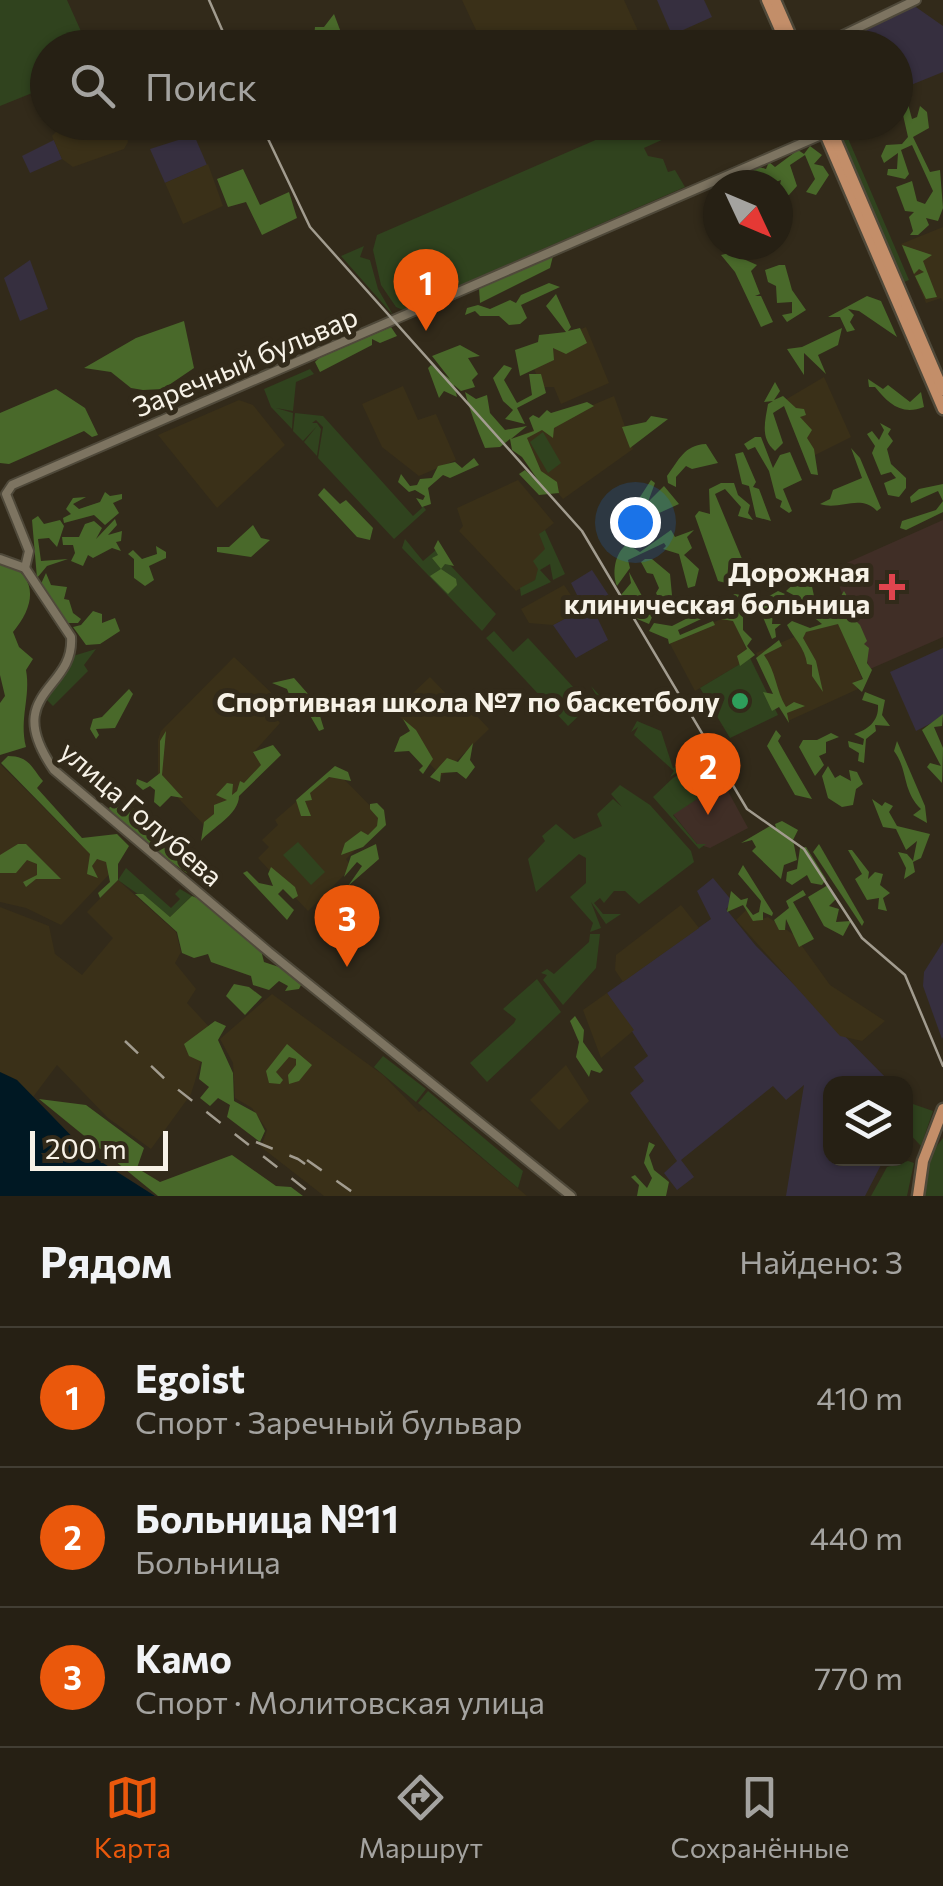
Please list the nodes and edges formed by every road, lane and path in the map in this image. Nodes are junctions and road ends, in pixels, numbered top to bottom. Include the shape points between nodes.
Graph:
1 (767, 0) edge
2 (776, 0) edge
3 (916, 0) edge
4 (780, 30) edge
5 (788, 30) edge
6 (854, 30) edge
7 (797, 140) edge
8 (831, 140) edge
9 (832, 140) edge
10 (943, 390) edge
11 (943, 409) edge
12 (7, 490) joint
13 (0, 559) edge
14 (25, 568) junction
15 (943, 1109) edge
16 (943, 1132) edge
17 (929, 1146) junction
18 (571, 1196) edge
19 (918, 1196) edge

1 - 4 main road
2 - 5 main road
3 - 6 street
7 - 12 street, Заречный бульвар
8 - 11 main road
9 - 10 main road
12 - 14 street, улица Голубева via 29,552
13 - 14 street
14 - 18 street, улица Голубева via 71,637 68,657 32,705 30,730 39,752 74,789
15 - 17 main road
16 - 17 main road
17 - 19 main road

